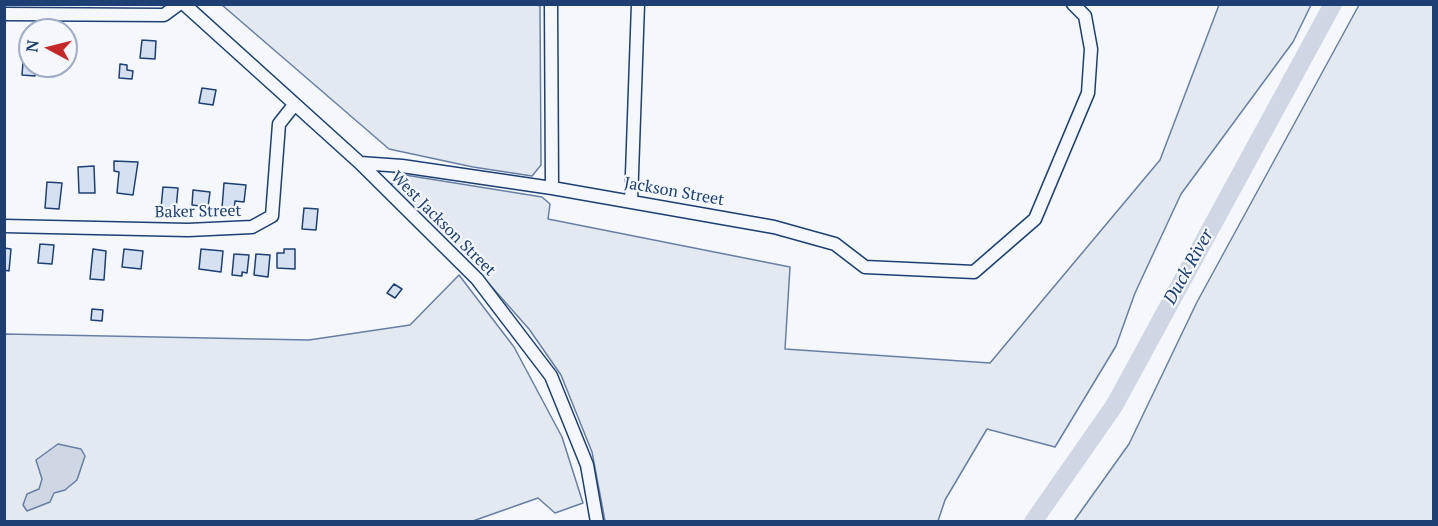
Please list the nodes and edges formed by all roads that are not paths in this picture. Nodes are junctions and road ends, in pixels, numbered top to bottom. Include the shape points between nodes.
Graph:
1 (179, 4) edge
2 (184, 4) edge
3 (551, 4) edge
4 (638, 4) edge
5 (1073, 4) edge
6 (4, 14) edge
7 (294, 105) junction
8 (360, 163) junction
9 (552, 188) junction
10 (631, 202) junction
11 (4, 226) edge
12 (597, 522) edge

1 - 6 street via 164,15
2 - 7 street, West Jackson Street
3 - 9 street
4 - 10 street
5 - 10 street, Jackson Street via 1085,16 1091,49 1088,93 1035,219 974,272 865,267 835,244 774,227
7 - 8 street, West Jackson Street
7 - 11 street, Baker Street via 279,124 272,216 252,227 188,230
8 - 9 street, Jackson Street
8 - 12 street, West Jackson Street via 477,279 551,376 587,465
9 - 10 street, Jackson Street

